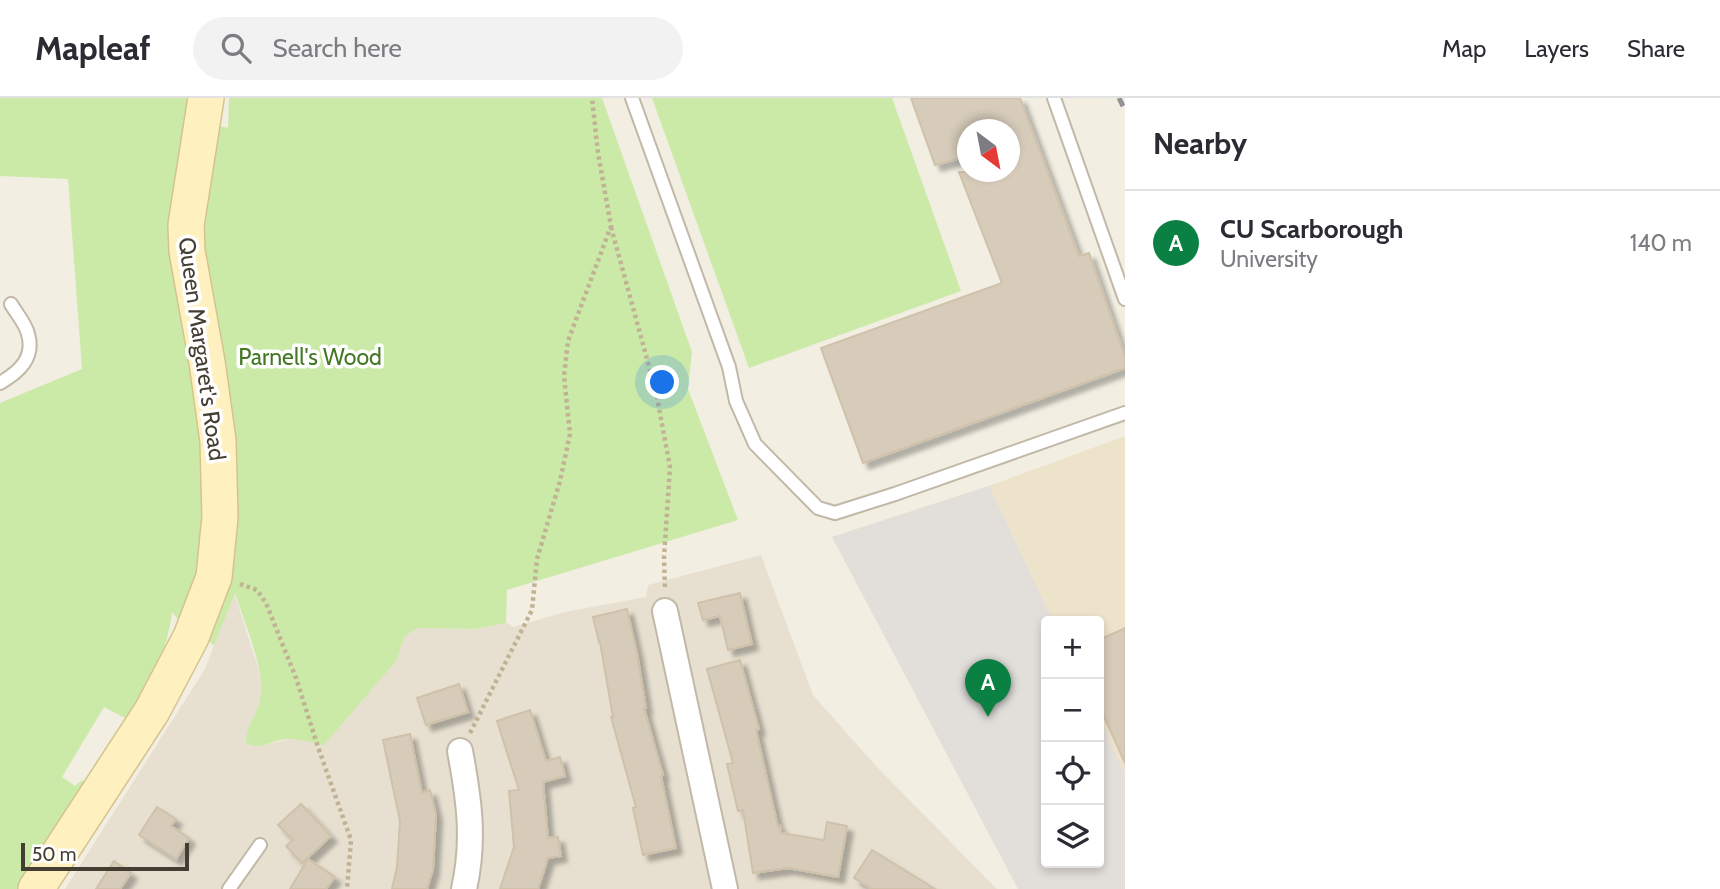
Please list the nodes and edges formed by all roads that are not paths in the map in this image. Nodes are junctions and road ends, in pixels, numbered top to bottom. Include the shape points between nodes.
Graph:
1 (206, 98) edge
2 (632, 98) edge
3 (1054, 98) edge
4 (1125, 299) edge
5 (11, 304) dead end
6 (0, 383) edge
7 (1125, 413) edge
8 (665, 611) road end
9 (460, 751) road end
10 (260, 845) dead end
11 (36, 889) edge
12 (229, 889) edge
13 (464, 889) edge
14 (725, 889) edge

1 - 11 main road, Queen Margaret's Road via 186,225 218,442 220,517 214,577 191,637 152,711
2 - 7 lane via 755,444 818,508 835,513 895,495
3 - 4 lane
5 - 6 lane via 29,334 28,359
8 - 14 street
9 - 13 street via 471,820 471,859
10 - 12 lane

